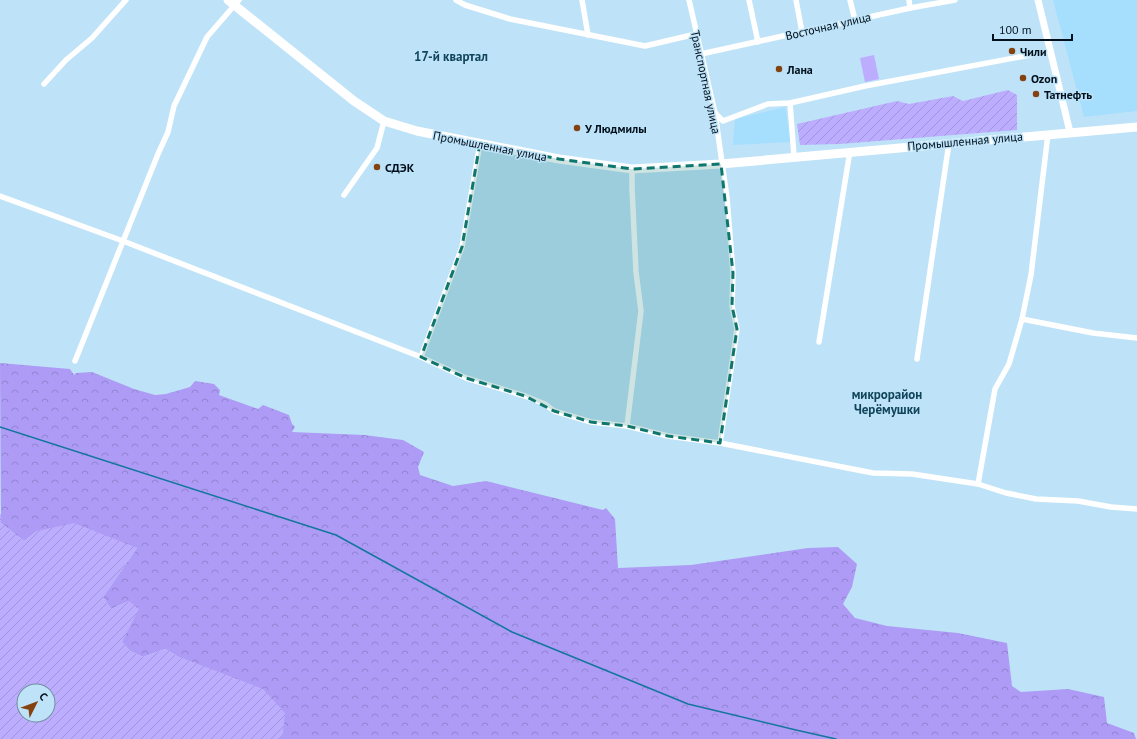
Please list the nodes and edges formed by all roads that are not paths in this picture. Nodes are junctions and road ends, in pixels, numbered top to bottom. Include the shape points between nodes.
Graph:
1 (126, 0) edge
2 (456, 0) edge
3 (582, 0) edge
4 (689, 0) edge
5 (749, 0) edge
6 (796, 0) edge
7 (850, 0) edge
8 (909, 0) edge
9 (955, 0) edge
10 (1038, 0) edge
11 (234, 1) edge
12 (910, 8) junction
13 (855, 20) junction
14 (802, 32) junction
15 (588, 34) junction
16 (696, 34) junction
17 (758, 42) junction
18 (1051, 51) junction
19 (701, 54) junction
20 (44, 84) dead end
21 (790, 103) junction
22 (715, 113) junction
23 (384, 121) junction
24 (1137, 127) edge
25 (1070, 132) junction
26 (1048, 134) junction
27 (480, 143) junction
28 (949, 143) junction
29 (850, 152) junction
30 (794, 156) junction
31 (721, 164) junction
32 (632, 169) junction
33 (0, 196) edge
34 (344, 196) dead end
35 (123, 241) junction
36 (1022, 319) junction
37 (1137, 338) edge
38 (819, 342) dead end
39 (421, 357) junction
40 (917, 359) dead end
41 (75, 361) dead end
42 (627, 426) junction
43 (720, 443) junction
44 (978, 484) junction
45 (1137, 509) edge

1 - 20 street via 92,38 66,60
2 - 15 street via 510,19
3 - 15 street
4 - 16 street, Транспортная улица
5 - 17 street
6 - 14 street
7 - 13 street
8 - 12 street
9 - 12 street, Восточная улица
10 - 18 street
11 - 23 main road, Промышленная улица via 354,101
11 - 35 street via 203,44 174,106 168,132
12 - 13 street, Восточная улица
13 - 14 street, Восточная улица
14 - 17 street, Восточная улица
15 - 16 street via 645,46
16 - 19 street, Транспортная улица
17 - 19 street, Восточная улица
18 - 21 street via 865,86
18 - 25 street
19 - 22 street, Транспортная улица
21 - 22 street via 768,104 723,121
21 - 30 street
22 - 31 street, Транспортная улица
23 - 27 main road, Промышленная улица via 417,131
23 - 34 street via 377,148
24 - 25 main road, Промышленная улица
25 - 26 main road, Промышленная улица
26 - 28 main road, Промышленная улица
26 - 36 street via 1031,275
27 - 32 main road, Промышленная улица via 559,160
27 - 39 street via 462,247
28 - 29 main road, Промышленная улица
28 - 40 street
29 - 30 main road, Промышленная улица
29 - 38 street
30 - 31 main road, Промышленная улица
31 - 32 main road, Промышленная улица
31 - 43 street, Транспортная улица via 727,198 733,273 732,306 737,329
32 - 42 street via 636,272 641,311
33 - 35 street
35 - 39 street
35 - 41 street
36 - 37 street via 1093,333
36 - 44 street via 1009,364 995,389
39 - 42 street via 466,378 545,404 554,411 591,422
42 - 43 street via 668,436
43 - 44 street via 873,473 912,474
44 - 45 street via 1036,499 1078,501

